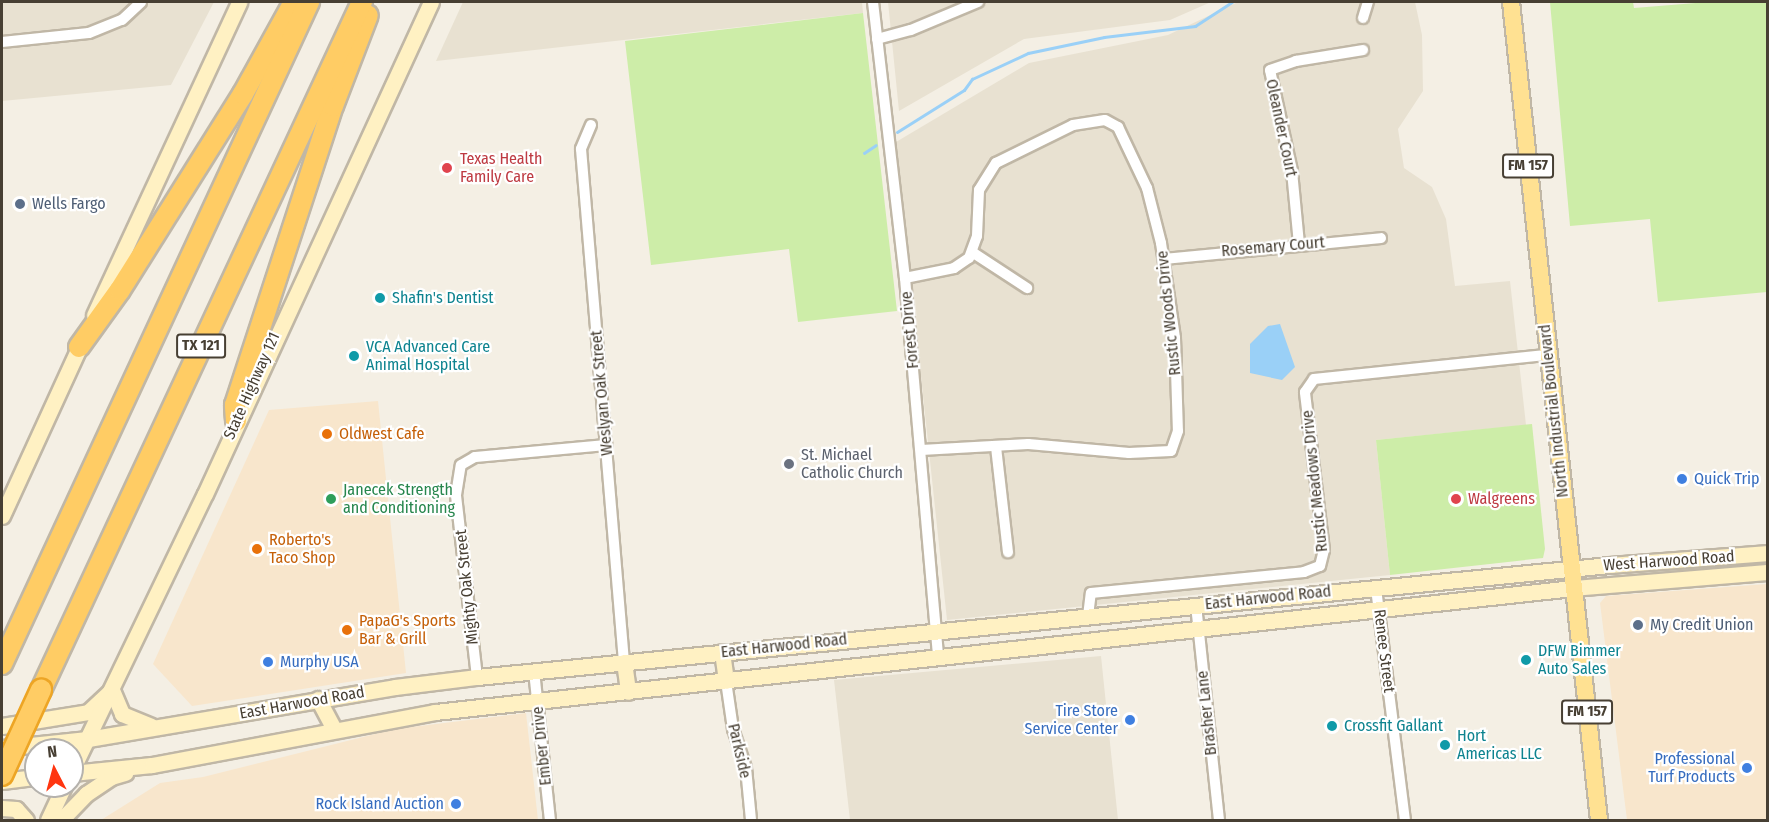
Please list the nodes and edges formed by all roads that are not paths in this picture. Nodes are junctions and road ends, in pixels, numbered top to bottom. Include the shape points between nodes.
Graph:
1 (141, 2) edge
2 (239, 2) edge
3 (294, 2) edge
4 (309, 2) edge
5 (362, 2) edge
6 (374, 2) edge
7 (430, 2) edge
8 (873, 2) edge
9 (978, 2) edge
10 (1368, 2) edge
11 (1511, 2) edge
12 (1363, 18) dead end
13 (877, 39) junction
14 (2, 42) edge
15 (1363, 50) dead end
16 (591, 126) dead end
17 (1381, 238) dead end
18 (1299, 244) junction
19 (972, 252) junction
20 (1164, 259) junction
21 (905, 278) junction
22 (1027, 288) dead end
23 (79, 347) junction
24 (1548, 355) junction
25 (236, 421) junction
26 (606, 445) junction
27 (996, 447) junction
28 (921, 450) junction
29 (2, 510) edge
30 (1008, 552) dead end
31 (1762, 554) edge
32 (1571, 568) junction
33 (1761, 573) edge
34 (1376, 588) junction
35 (1573, 588) junction
36 (1196, 605) junction
37 (1379, 612) junction
38 (1088, 616) junction
39 (936, 631) junction
40 (1198, 631) junction
41 (843, 640) junction
42 (1090, 642) junction
43 (722, 652) junction
44 (938, 659) junction
45 (624, 662) junction
46 (2, 663) edge
47 (845, 668) junction
48 (534, 671) junction
49 (477, 677) junction
50 (726, 681) junction
51 (112, 690) junction
52 (628, 692) junction
53 (318, 699) junction
54 (537, 701) junction
55 (2, 726) edge
56 (151, 726) junction
57 (334, 729) junction
58 (88, 739) junction
59 (84, 747) edge
60 (2, 748) edge
61 (152, 765) junction
62 (84, 770) edge
63 (2, 775) edge
64 (24, 778) edge
65 (2, 780) edge
66 (58, 798) edge
67 (2, 808) edge
68 (26, 820) edge
69 (48, 820) edge
70 (61, 820) edge
71 (550, 820) edge
72 (751, 820) edge
73 (1219, 820) edge
74 (1405, 820) edge
75 (1599, 820) edge

1 - 14 street via 117,23 89,33
2 - 23 main road
3 - 23 highway via 238,104 120,290
4 - 46 highway, TX 121
5 - 63 highway, TX 121, bridge
6 - 25 highway via 333,106 278,272 235,405
7 - 25 main road, State Highway 121
8 - 13 street, Forest Drive
9 - 13 street via 911,30
10 - 12 street
11 - 24 main road, North Industrial Boulevard / FM 157
13 - 21 street, Forest Drive
15 - 18 street, Oleander Court via 1296,61 1270,70 1292,171
16 - 26 street, Weslyan Oak Street via 581,149
17 - 18 street, Rosemary Court
18 - 20 street, Rosemary Court
19 - 20 street, Rustic Woods Drive via 980,190 996,163 1073,125 1105,120 1118,126 1131,149 1147,188
19 - 21 street via 954,268
19 - 22 street
20 - 27 street, Rustic Woods Drive via 1175,338 1178,431 1171,451 1150,453 1028,444
21 - 28 street, Forest Drive
23 - 29 main road
24 - 32 main road, North Industrial Boulevard / FM 157
24 - 38 street, Rustic Meadows Drive via 1314,379 1305,392 1324,550 1320,566 1304,572 1091,593
25 - 51 main road, State Highway 121
26 - 45 street, Weslyan Oak Street
26 - 49 street, Mighty Oak Street via 475,457 461,465 456,495
27 - 28 street, Rustic Woods Drive
27 - 30 street
28 - 39 street, Forest Drive
31 - 32 main road, West Harwood Road
31 - 33 main road
32 - 34 main road, East Harwood Road
32 - 35 main road, North Industrial Boulevard / FM 157
33 - 35 main road, West Harwood Road
34 - 36 main road, East Harwood Road
34 - 37 street, Renee Street
35 - 37 main road, East Harwood Road
35 - 75 main road, North Industrial Boulevard / FM 157
36 - 38 main road, East Harwood Road
36 - 40 street, Brasher Lane
37 - 40 main road, East Harwood Road
37 - 74 street, Renee Street
38 - 39 main road, East Harwood Road
38 - 42 main road
39 - 41 main road, East Harwood Road
39 - 44 street, Forest Drive
40 - 42 main road, East Harwood Road
40 - 73 street, Brasher Lane
41 - 43 main road, East Harwood Road
41 - 47 main road
42 - 44 main road, East Harwood Road
43 - 45 main road, East Harwood Road
43 - 50 main road
44 - 47 main road, East Harwood Road
45 - 48 main road, East Harwood Road
45 - 52 main road
47 - 50 main road, East Harwood Road
48 - 49 main road, East Harwood Road
48 - 54 street, Ember Drive
49 - 53 main road, East Harwood Road
50 - 52 main road, East Harwood Road
50 - 72 street, Parkside via 733,729 746,768
51 - 55 main road via 88,712
51 - 56 main road via 122,714
51 - 58 main road, State Highway 121
52 - 54 main road, East Harwood Road
53 - 56 main road, East Harwood Road via 243,715
53 - 57 main road
54 - 57 main road, East Harwood Road via 435,712
54 - 71 street, Ember Drive
56 - 58 main road, East Harwood Road
57 - 61 main road, East Harwood Road
58 - 59 main road, State Highway 121
58 - 60 main road, East Harwood Road
61 - 62 main road, East Harwood Road
61 - 70 main road via 111,777 86,794
64 - 65 main road
66 - 69 main road
67 - 68 main road via 16,809

